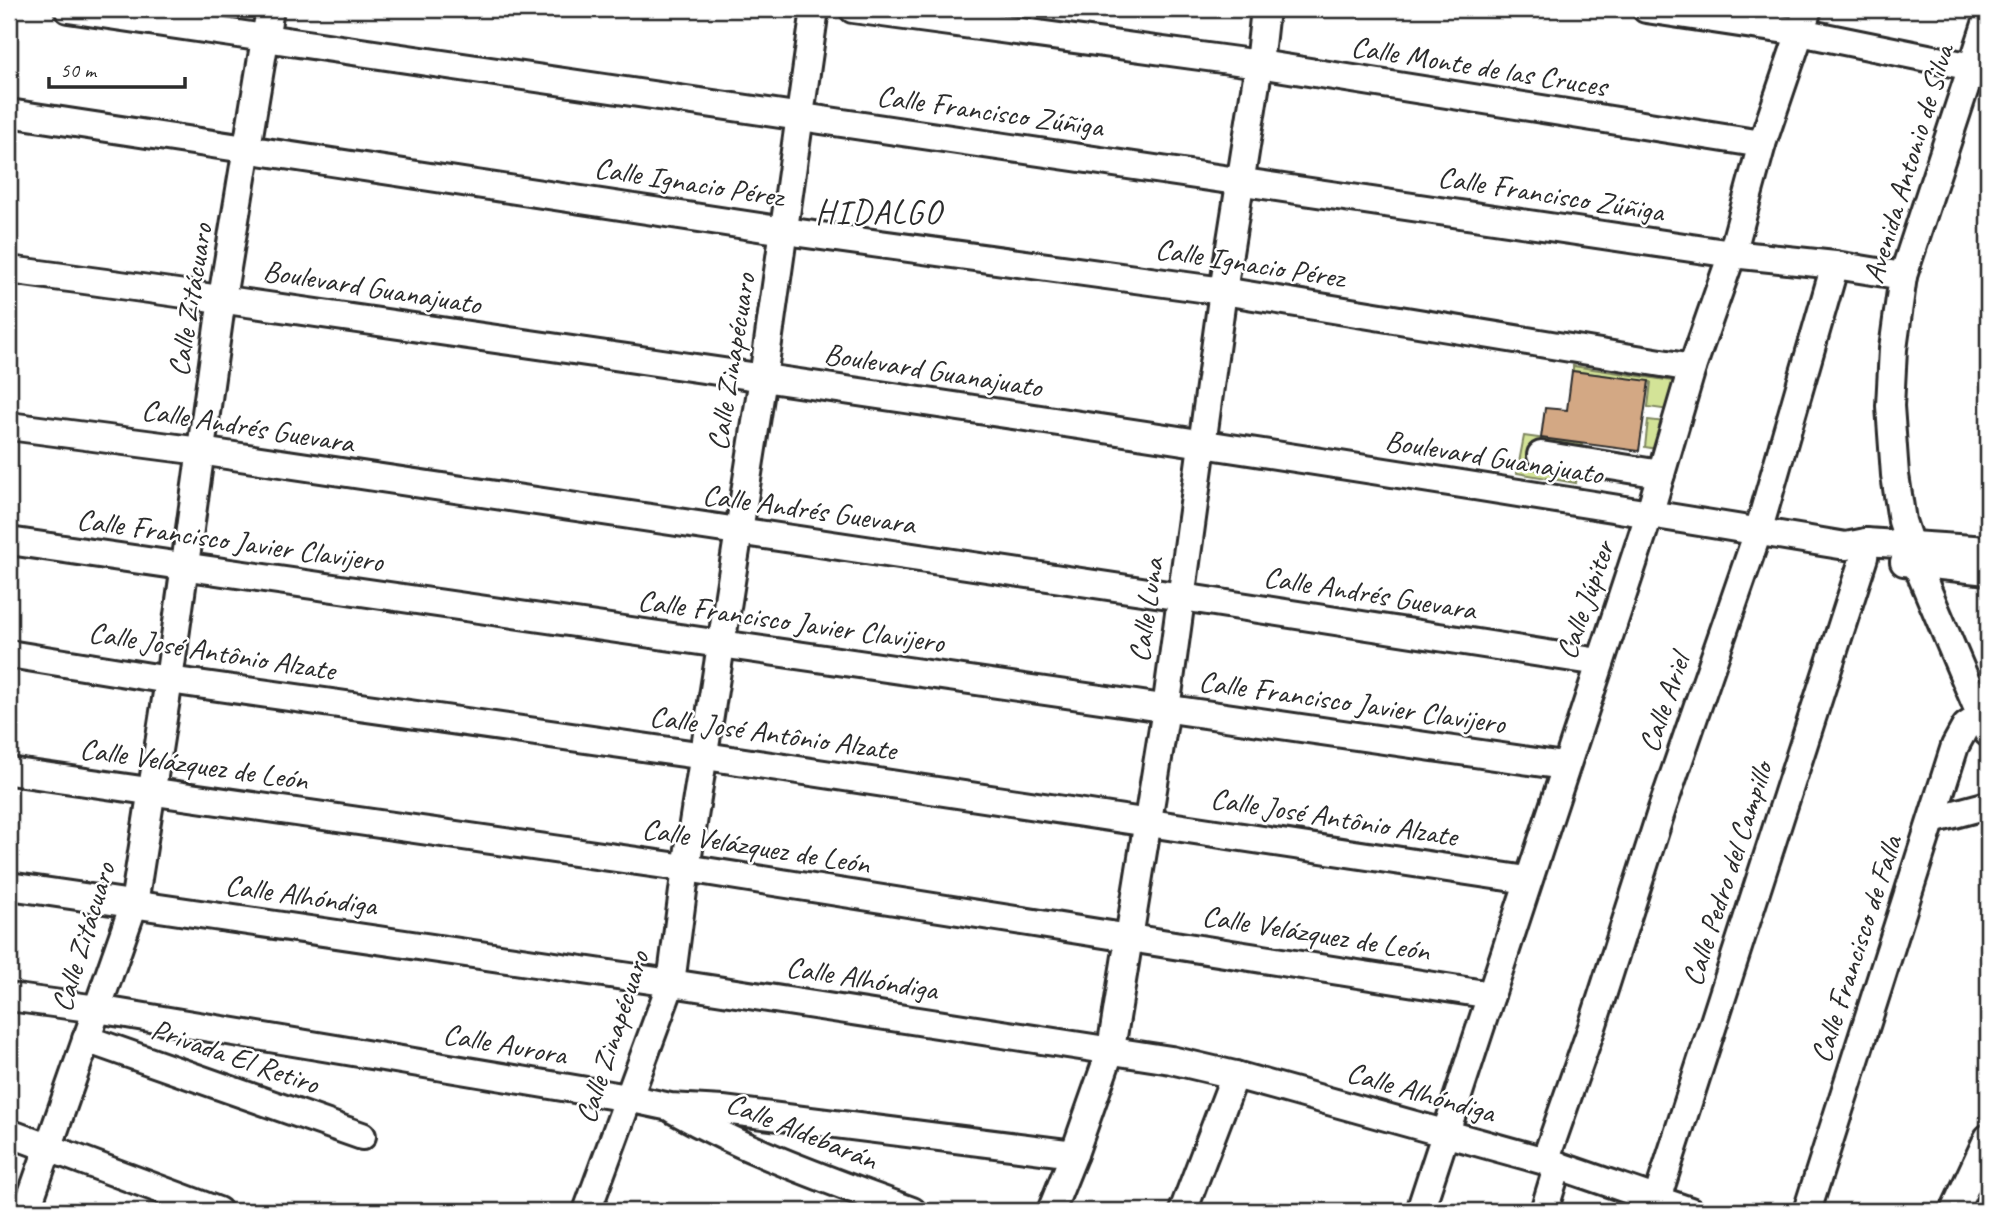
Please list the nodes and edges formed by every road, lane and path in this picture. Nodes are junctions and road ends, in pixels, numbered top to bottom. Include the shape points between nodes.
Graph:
1 (68, 9) edge
2 (270, 9) edge
3 (816, 9) edge
4 (853, 9) edge
5 (1265, 9) edge
6 (1646, 9) edge
7 (1988, 18) edge
8 (1804, 20) edge
9 (266, 40) junction
10 (1259, 64) junction
11 (1972, 67) junction
12 (9, 113) edge
13 (800, 117) junction
14 (1762, 144) junction
15 (248, 149) junction
16 (1240, 180) junction
17 (785, 231) junction
18 (1732, 254) junction
19 (1835, 265) junction
20 (9, 270) edge
21 (1903, 276) junction
22 (1223, 292) junction
23 (222, 298) junction
24 (1692, 368) junction
25 (763, 378) junction
26 (9, 426) edge
27 (1204, 444) junction
28 (201, 451) junction
29 (1541, 455) dead end
30 (1661, 474) junction
31 (1649, 515) junction
32 (1758, 531) junction
33 (739, 533) junction
34 (9, 541) edge
35 (1858, 548) junction
36 (1988, 550) edge
37 (1918, 555) junction
38 (185, 567) junction
39 (1988, 571) edge
40 (1182, 597) junction
41 (721, 645) junction
42 (9, 654) edge
43 (1599, 662) junction
44 (169, 680) junction
45 (1166, 709) junction
46 (1985, 725) edge
47 (705, 756) junction
48 (1564, 766) junction
49 (9, 771) edge
50 (152, 792) junction
51 (1988, 805) edge
52 (1932, 820) junction
53 (1149, 822) junction
54 (686, 868) junction
55 (1527, 880) junction
56 (9, 886) edge
57 (134, 904) junction
58 (1130, 937) junction
59 (671, 983) junction
60 (1491, 995) junction
61 (9, 997) edge
62 (97, 1009) junction
63 (86, 1039) junction
64 (1111, 1049) junction
65 (1235, 1075) junction
66 (628, 1098) junction
67 (670, 1107) junction
68 (9, 1133) edge
69 (1447, 1133) junction
70 (362, 1136) dead end
71 (1988, 1138) edge
72 (50, 1147) junction
73 (1074, 1154) junction
74 (1551, 1163) junction
75 (1655, 1205) edge
76 (1190, 1210) edge
77 (26, 1211) edge
78 (218, 1211) edge
79 (587, 1211) edge
80 (912, 1211) edge
81 (1051, 1211) edge
82 (1420, 1211) edge
83 (1544, 1211) edge
84 (1690, 1211) edge
85 (1807, 1211) edge
86 (1954, 1211) edge

1 - 9 street, Calle Francisco Zúñiga
2 - 9 street, Calle Zitácuaro
3 - 13 street, Calle Zinapécuaro
4 - 10 street, Calle Monte de las Cruces
5 - 10 street, Calle Luna
6 - 8 street
7 - 11 street, Avenida Antonio de Silva
8 - 11 street
8 - 14 street, Calle Júpiter
9 - 13 street, Calle Francisco Zúñiga
9 - 15 street, Calle Zitácuaro
10 - 14 street, Calle Monte de las Cruces
10 - 16 street, Calle Luna
11 - 21 street, Avenida Antonio de Silva
12 - 15 street, Calle Ignacio Pérez
13 - 16 street, Calle Francisco Zúñiga
13 - 17 street, Calle Zinapécuaro
14 - 18 street, Calle Júpiter
15 - 17 street, Calle Ignacio Pérez
15 - 23 street, Calle Zitácuaro
16 - 18 street, Calle Francisco Zúñiga
16 - 22 street, Calle Luna
17 - 22 street, Calle Ignacio Pérez
17 - 25 street, Calle Zinapécuaro
18 - 19 street, Calle Francisco Zúñiga
18 - 24 street, Calle Júpiter
19 - 21 street, Calle Francisco Zúñiga
19 - 32 street, Calle Ariel
20 - 23 street, Boulevard Guanajuato
21 - 37 street, Avenida Antonio de Silva via 1890,406 1902,521
22 - 24 street, Calle Ignacio Pérez
22 - 27 street, Calle Luna
23 - 25 street, Boulevard Guanajuato
23 - 28 street, Calle Zitácuaro
24 - 30 street, Calle Júpiter
25 - 27 street, Boulevard Guanajuato
25 - 33 street, Calle Zinapécuaro
26 - 28 street, Calle Andrés Guevara
27 - 31 street, Boulevard Guanajuato
27 - 40 street, Calle Luna
28 - 33 street, Calle Andrés Guevara
28 - 38 street, Calle Zitácuaro
29 - 30 street
30 - 31 street, Calle Júpiter
31 - 32 street, Boulevard Guanajuato
31 - 43 street, Calle Júpiter
32 - 35 street, Boulevard Guanajuato
32 - 74 street, Calle Ariel via 1662,809
33 - 40 street, Calle Andrés Guevara
33 - 41 street, Calle Zinapécuaro
34 - 38 street, Calle Francisco Javier Clavijero
35 - 37 street, Boulevard Guanajuato
35 - 75 street, Calle Pedro del Campillo
36 - 37 street, Boulevard Guanajuato
37 - 39 street, Boulevard Guanajuato
37 - 46 street, Avenida Antonio de Silva
38 - 41 street, Calle Francisco Javier Clavijero
38 - 44 street, Calle Zitácuaro
40 - 43 street, Calle Andrés Guevara
40 - 45 street, Calle Luna
41 - 45 street, Calle Francisco Javier Clavijero
41 - 47 street, Calle Zinapécuaro
42 - 44 street, Calle José Antônio Alzate
43 - 48 street, Calle Júpiter
44 - 47 street, Calle José Antônio Alzate
44 - 50 street, Calle Zitácuaro
45 - 48 street, Calle Francisco Javier Clavijero
45 - 53 street, Calle Luna
46 - 52 street, Calle Francisco de Falla via 1972,720 1962,732
47 - 53 street, Calle José Antônio Alzate
47 - 54 street, Calle Zinapécuaro
48 - 55 street, Calle Júpiter
49 - 50 street, Calle Velázquez de León
50 - 54 street, Calle Velázquez de León
50 - 57 street, Calle Zitácuaro
51 - 52 street
52 - 85 street, Calle Francisco de Falla
53 - 55 street, Calle José Antônio Alzate
53 - 58 street, Calle Luna
54 - 58 street, Calle Velázquez de León
54 - 59 street, Calle Zinapécuaro
55 - 60 street, Calle Júpiter
56 - 57 street, Calle Alhóndiga
57 - 59 street, Calle Alhóndiga
57 - 62 street, Calle Zitácuaro
58 - 60 street, Calle Velázquez de León
58 - 64 street, Calle Luna
59 - 64 street, Calle Alhóndiga
59 - 66 street, Calle Zinapécuaro
60 - 69 street, Calle Júpiter
61 - 62 street, Calle Aurora
62 - 63 street, Calle Zitácuaro
62 - 66 street, Calle Aurora
63 - 70 street, Privada El Retiro
63 - 72 street, Calle Zitácuaro
64 - 65 street, Calle Alhóndiga
64 - 73 street, Calle Luna
65 - 69 street, Calle Alhóndiga
65 - 76 street
66 - 67 street, Calle Aurora
66 - 79 street, Calle Zinapécuaro
67 - 73 street, Calle Aurora
67 - 80 street, Calle Aldebarán via 783,1163
68 - 72 street
69 - 74 street, Calle Alhóndiga
69 - 82 street, Calle Júpiter
71 - 86 street
72 - 77 street, Calle Zitácuaro
72 - 78 street
73 - 81 street, Calle Luna
74 - 75 street, Calle Alhóndiga
74 - 83 street, Calle Ariel
75 - 84 street, Calle Alhóndiga

